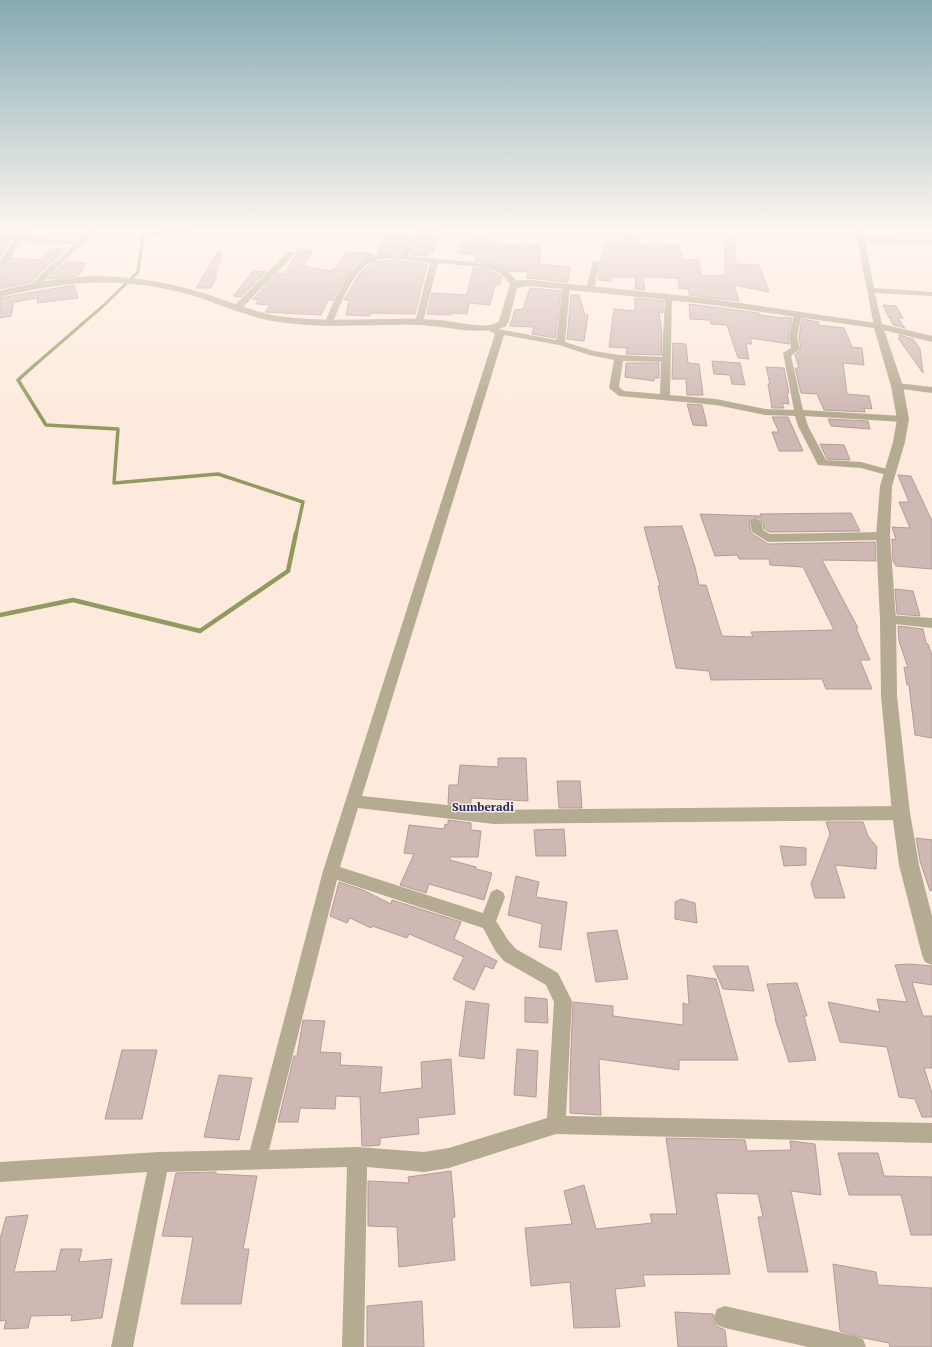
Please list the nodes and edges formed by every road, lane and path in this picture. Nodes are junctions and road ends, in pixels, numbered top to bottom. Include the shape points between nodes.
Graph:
1 (870, 290) edge
2 (13, 291) edge
3 (183, 291) edge
4 (254, 291) edge
5 (343, 291) edge
6 (427, 291) edge
7 (512, 291) edge
8 (566, 291) edge
9 (608, 291) edge
10 (883, 291) edge
11 (0, 294) edge
12 (932, 294) edge
13 (669, 297) junction
14 (238, 307) junction
15 (798, 314) junction
16 (328, 322) junction
17 (419, 322) junction
18 (878, 326) junction
19 (495, 331) junction
20 (932, 339) edge
21 (560, 343) junction
22 (620, 358) junction
23 (666, 360) junction
24 (897, 386) junction
25 (932, 390) edge
26 (665, 398) junction
27 (799, 412) junction
28 (903, 419) junction
29 (890, 473) junction
30 (756, 522) dead end
31 (884, 536) junction
32 (888, 620) junction
33 (932, 623) edge
34 (352, 801) junction
35 (901, 813) junction
36 (331, 871) junction
37 (497, 897) dead end
38 (488, 922) junction
39 (932, 955) edge
40 (556, 1125) junction
41 (932, 1133) edge
42 (357, 1157) junction
43 (257, 1160) junction
44 (158, 1162) junction
45 (0, 1172) edge
46 (725, 1317) dead end
47 (122, 1347) edge
48 (353, 1347) edge
49 (855, 1347) edge

1 - 18 street
2 - 11 street
3 - 14 street
4 - 14 street
5 - 16 street
6 - 17 street
7 - 19 street via 504,321
8 - 21 street
9 - 13 street
10 - 12 street
13 - 15 street
13 - 23 street
14 - 16 street via 280,319
15 - 18 street
15 - 27 street via 793,337 796,349 787,354
16 - 17 street
17 - 19 street
18 - 20 street
18 - 24 street
19 - 21 street
19 - 34 street
21 - 22 street via 607,357
22 - 23 street
22 - 26 street via 614,388 616,391 627,395
23 - 26 street
24 - 25 street
24 - 28 street
26 - 27 street via 716,402 765,412
27 - 28 street
27 - 29 street via 803,426 822,463 861,465
28 - 29 street
29 - 31 street via 886,486
30 - 31 street via 760,535 768,538
31 - 32 street
32 - 33 street
32 - 35 street via 889,696
34 - 35 street via 494,817
34 - 36 street
35 - 39 street via 909,865
36 - 38 street
36 - 43 street
37 - 38 street
38 - 40 street via 510,955 552,979 563,1001
40 - 41 street
40 - 42 street via 449,1158 424,1162
42 - 43 street
42 - 48 street
43 - 44 street
44 - 45 street
44 - 47 street
46 - 49 street

